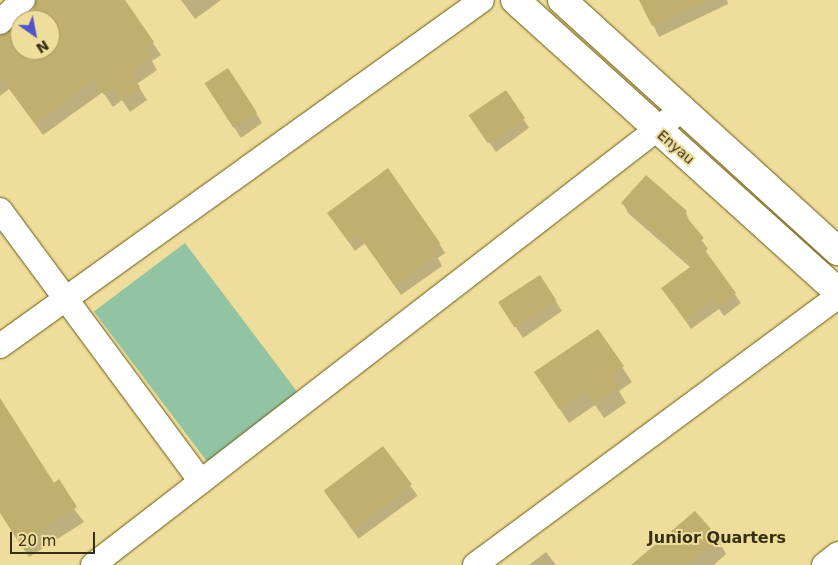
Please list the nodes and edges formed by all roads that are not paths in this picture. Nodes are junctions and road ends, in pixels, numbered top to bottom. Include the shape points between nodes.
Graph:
1 (23, 0) edge
2 (482, 0) edge
3 (515, 0) edge
4 (562, 0) edge
5 (0, 22) edge
6 (683, 109) junction
7 (656, 130) junction
8 (0, 210) edge
9 (838, 251) edge
10 (838, 292) edge
11 (838, 296) edge
12 (66, 299) junction
13 (0, 346) edge
14 (201, 482) junction
15 (838, 554) edge
16 (93, 565) edge
17 (475, 565) edge
18 (824, 565) edge

1 - 5 street
2 - 12 street
3 - 7 street, Enyau
4 - 6 street
6 - 7 street
6 - 9 street
7 - 10 street, Enyau
7 - 14 street
8 - 12 street
11 - 17 street
12 - 13 street
12 - 14 street
14 - 16 street
15 - 18 street

